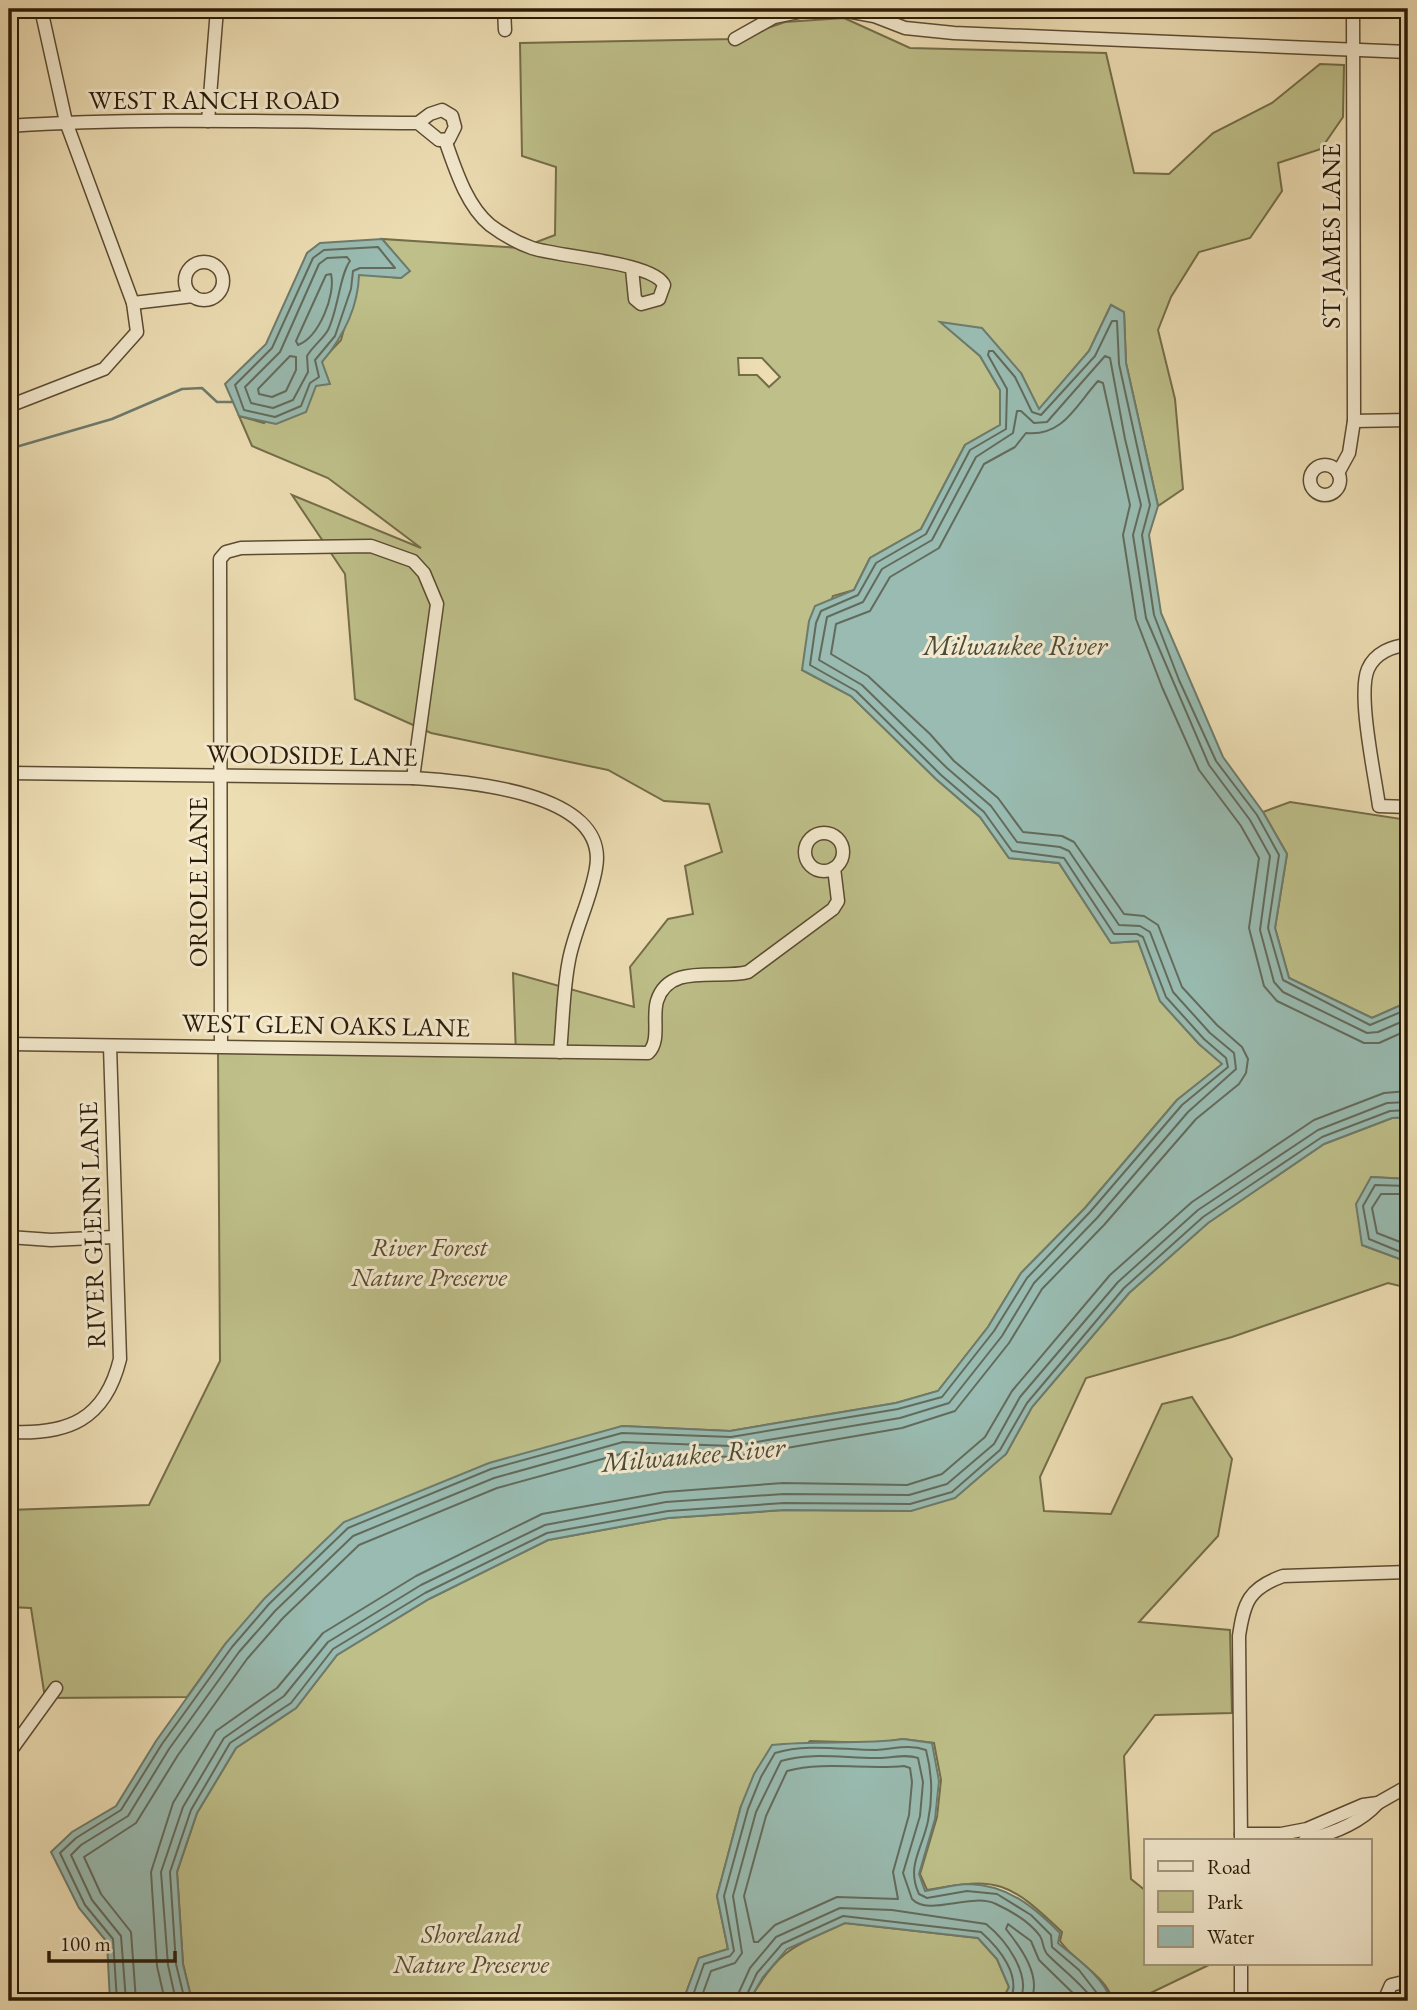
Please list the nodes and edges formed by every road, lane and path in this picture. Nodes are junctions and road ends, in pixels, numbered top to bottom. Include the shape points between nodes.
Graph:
1 (41, 9) edge
2 (217, 9) edge
3 (504, 9) edge
4 (813, 9) edge
5 (836, 9) edge
6 (1353, 9) edge
7 (505, 30) dead end
8 (735, 39) dead end
9 (1353, 51) junction
10 (1408, 52) edge
11 (208, 121) junction
12 (66, 122) junction
13 (418, 123) junction
14 (9, 126) edge
15 (445, 140) junction
16 (632, 269) dead end
17 (193, 296) dead end
18 (133, 303) junction
19 (9, 405) edge
20 (1408, 420) edge
21 (1354, 421) junction
22 (1338, 473) dead end
23 (1408, 645) edge
24 (9, 773) edge
25 (220, 776) junction
26 (414, 778) junction
27 (1408, 807) edge
28 (834, 868) dead end
29 (9, 1044) edge
30 (110, 1046) junction
31 (220, 1046) junction
32 (560, 1052) junction
33 (9, 1237) edge
34 (114, 1237) junction
35 (9, 1435) edge
36 (1408, 1572) edge
37 (56, 1688) dead end
38 (9, 1753) edge
39 (1408, 1786) edge
40 (1328, 1828) junction
41 (1241, 1837) edge
42 (1282, 1837) edge
43 (1307, 1839) edge
44 (1241, 1965) edge
45 (1408, 1981) edge
46 (1241, 2001) edge
47 (1384, 2001) edge

1 - 12 street
2 - 11 street
3 - 7 street
4 - 8 street via 774,17
5 - 9 street via 905,28 954,33
6 - 9 street, ST JAMES LANE
9 - 10 street
9 - 21 street, ST JAMES LANE
11 - 12 street, WEST RANCH ROAD
11 - 13 street, WEST RANCH ROAD
12 - 14 street, WEST RANCH ROAD
12 - 18 street
13 - 15 street via 433,137
13 - 15 street, WEST RANCH ROAD via 435,111 448,112 455,127
15 - 16 street via 470,199 488,224 534,249
17 - 18 street
18 - 19 street via 137,332 104,369
20 - 21 street
21 - 22 street, ST JAMES LANE via 1349,453
23 - 27 street via 1377,656 1368,669 1364,690 1379,806
24 - 25 street, WOODSIDE LANE
25 - 26 street, WOODSIDE LANE
25 - 26 street, ORIOLE LANE via 220,559 241,548 371,546 412,561 424,573 437,604
25 - 31 street, ORIOLE LANE
26 - 32 street, WOODSIDE LANE via 492,785 543,801 586,826 595,843 597,867 569,959
28 - 32 street, WEST GLEN OAKS LANE via 838,901 833,909 748,972 732,977 687,976 665,987 657,999 654,1047 643,1054
29 - 30 street, WEST GLEN OAKS LANE
30 - 31 street, WEST GLEN OAKS LANE
30 - 34 street, RIVER GLENN LANE
31 - 32 street, WEST GLEN OAKS LANE
33 - 34 street
34 - 35 street, RIVER GLENN LANE via 120,1359 104,1401 70,1425
36 - 41 street via 1283,1576 1266,1582 1244,1606 1239,1636
37 - 38 street
39 - 40 street via 1378,1802 1367,1815
40 - 42 street
40 - 43 street
41 - 42 street
44 - 46 street
45 - 47 street via 1391,1984

